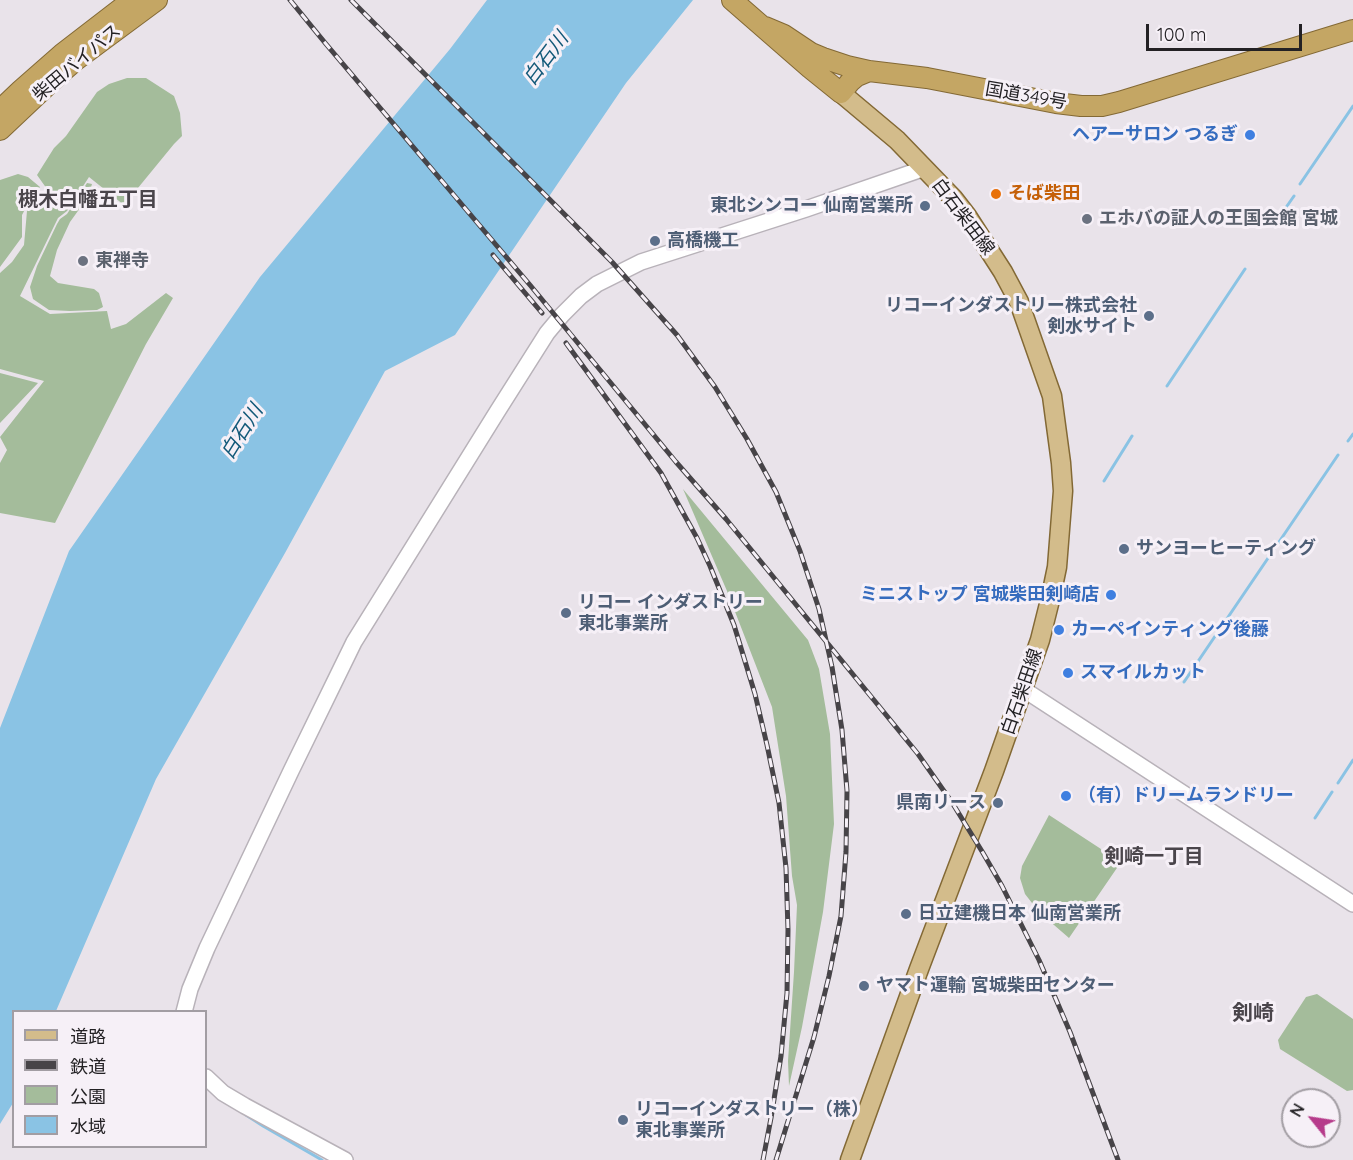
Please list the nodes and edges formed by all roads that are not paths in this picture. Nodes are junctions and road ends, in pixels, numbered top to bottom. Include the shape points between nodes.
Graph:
1 (132, 0) edge
2 (157, 0) edge
3 (732, 0) edge
4 (765, 27) junction
5 (1353, 30) edge
6 (869, 71) junction
7 (841, 93) junction
8 (0, 110) edge
9 (0, 130) edge
10 (925, 168) junction
11 (1023, 688) junction
12 (1353, 904) edge
13 (184, 1010) edge
14 (207, 1078) edge
15 (345, 1160) edge
16 (850, 1160) edge

1 - 8 highway, 柴田バイパス via 62,54
2 - 9 highway, 柴田バイパス via 76,60
3 - 4 highway
4 - 6 highway, 国道349号 via 811,53
4 - 7 highway
5 - 6 highway, 国道349号 via 1102,106 1056,103
6 - 7 highway via 857,76
7 - 10 main road, 白石柴田線
10 - 11 main road, 白石柴田線 via 967,216 1004,272 1019,302 1052,396 1062,491 1057,567 1040,639
10 - 13 street via 641,262 597,284 562,315 354,642 207,948
11 - 12 street
11 - 16 main road, 白石柴田線
14 - 15 street via 223,1093

